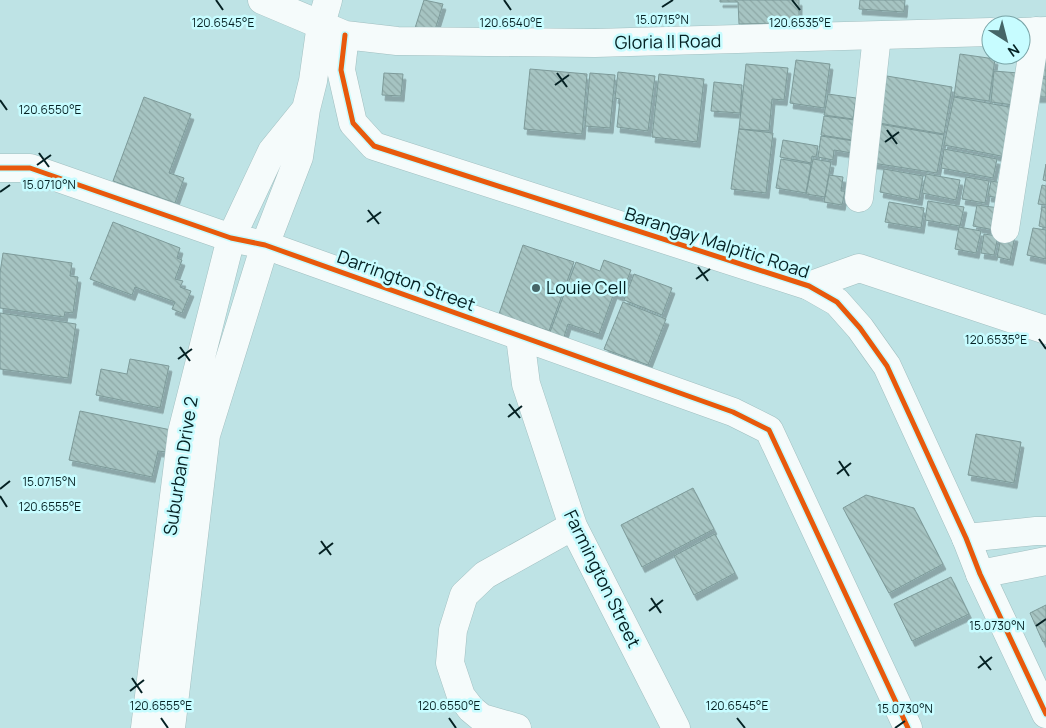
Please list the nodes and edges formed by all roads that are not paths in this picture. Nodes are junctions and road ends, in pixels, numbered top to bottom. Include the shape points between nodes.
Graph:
1 (262, 0) edge
2 (331, 20) edge
3 (1034, 31) edge
4 (981, 32) edge
5 (877, 36) junction
6 (306, 109) junction
7 (0, 168) edge
8 (859, 198) dead end
9 (1005, 229) dead end
10 (231, 238) junction
11 (265, 245) junction
12 (809, 286) junction
13 (1046, 330) edge
14 (520, 337) junction
15 (574, 526) junction
16 (1046, 531) edge
17 (1016, 532) junction
18 (966, 538) junction
19 (1038, 563) edge
20 (980, 574) junction
21 (1046, 714) edge
22 (145, 728) edge
23 (171, 728) edge
24 (517, 728) edge
25 (676, 728) edge
26 (908, 728) edge

1 - 2 street, Gloria II Road
2 - 5 street, Gloria II Road via 397,41 595,43
2 - 6 street, Suburban Drive 2
2 - 12 street, Barangay Malpitic Road via 353,123 374,146
3 - 9 street
4 - 5 street, Gloria II Road
5 - 8 street
6 - 10 street, Suburban Drive 2 via 272,151
6 - 11 street, Suburban Drive 2 via 299,157
7 - 10 street, Darrington Street via 30,168
10 - 11 street, Darrington Street
10 - 22 street, Suburban Drive 2 via 182,432
11 - 14 street, Darrington Street
11 - 23 street, Suburban Drive 2 via 206,435
12 - 13 street via 859,268
12 - 18 street, Barangay Malpitic Road via 837,302 887,366
14 - 15 street, Farmington Street via 526,384
14 - 26 street, Darrington Street via 733,412 769,430
15 - 24 street via 485,575 464,595 454,630 450,663 461,696 482,718
15 - 25 street, Farmington Street
16 - 17 street
17 - 18 street
17 - 19 street
18 - 20 street, Barangay Malpitic Road
19 - 20 street
20 - 21 street, Barangay Malpitic Road

